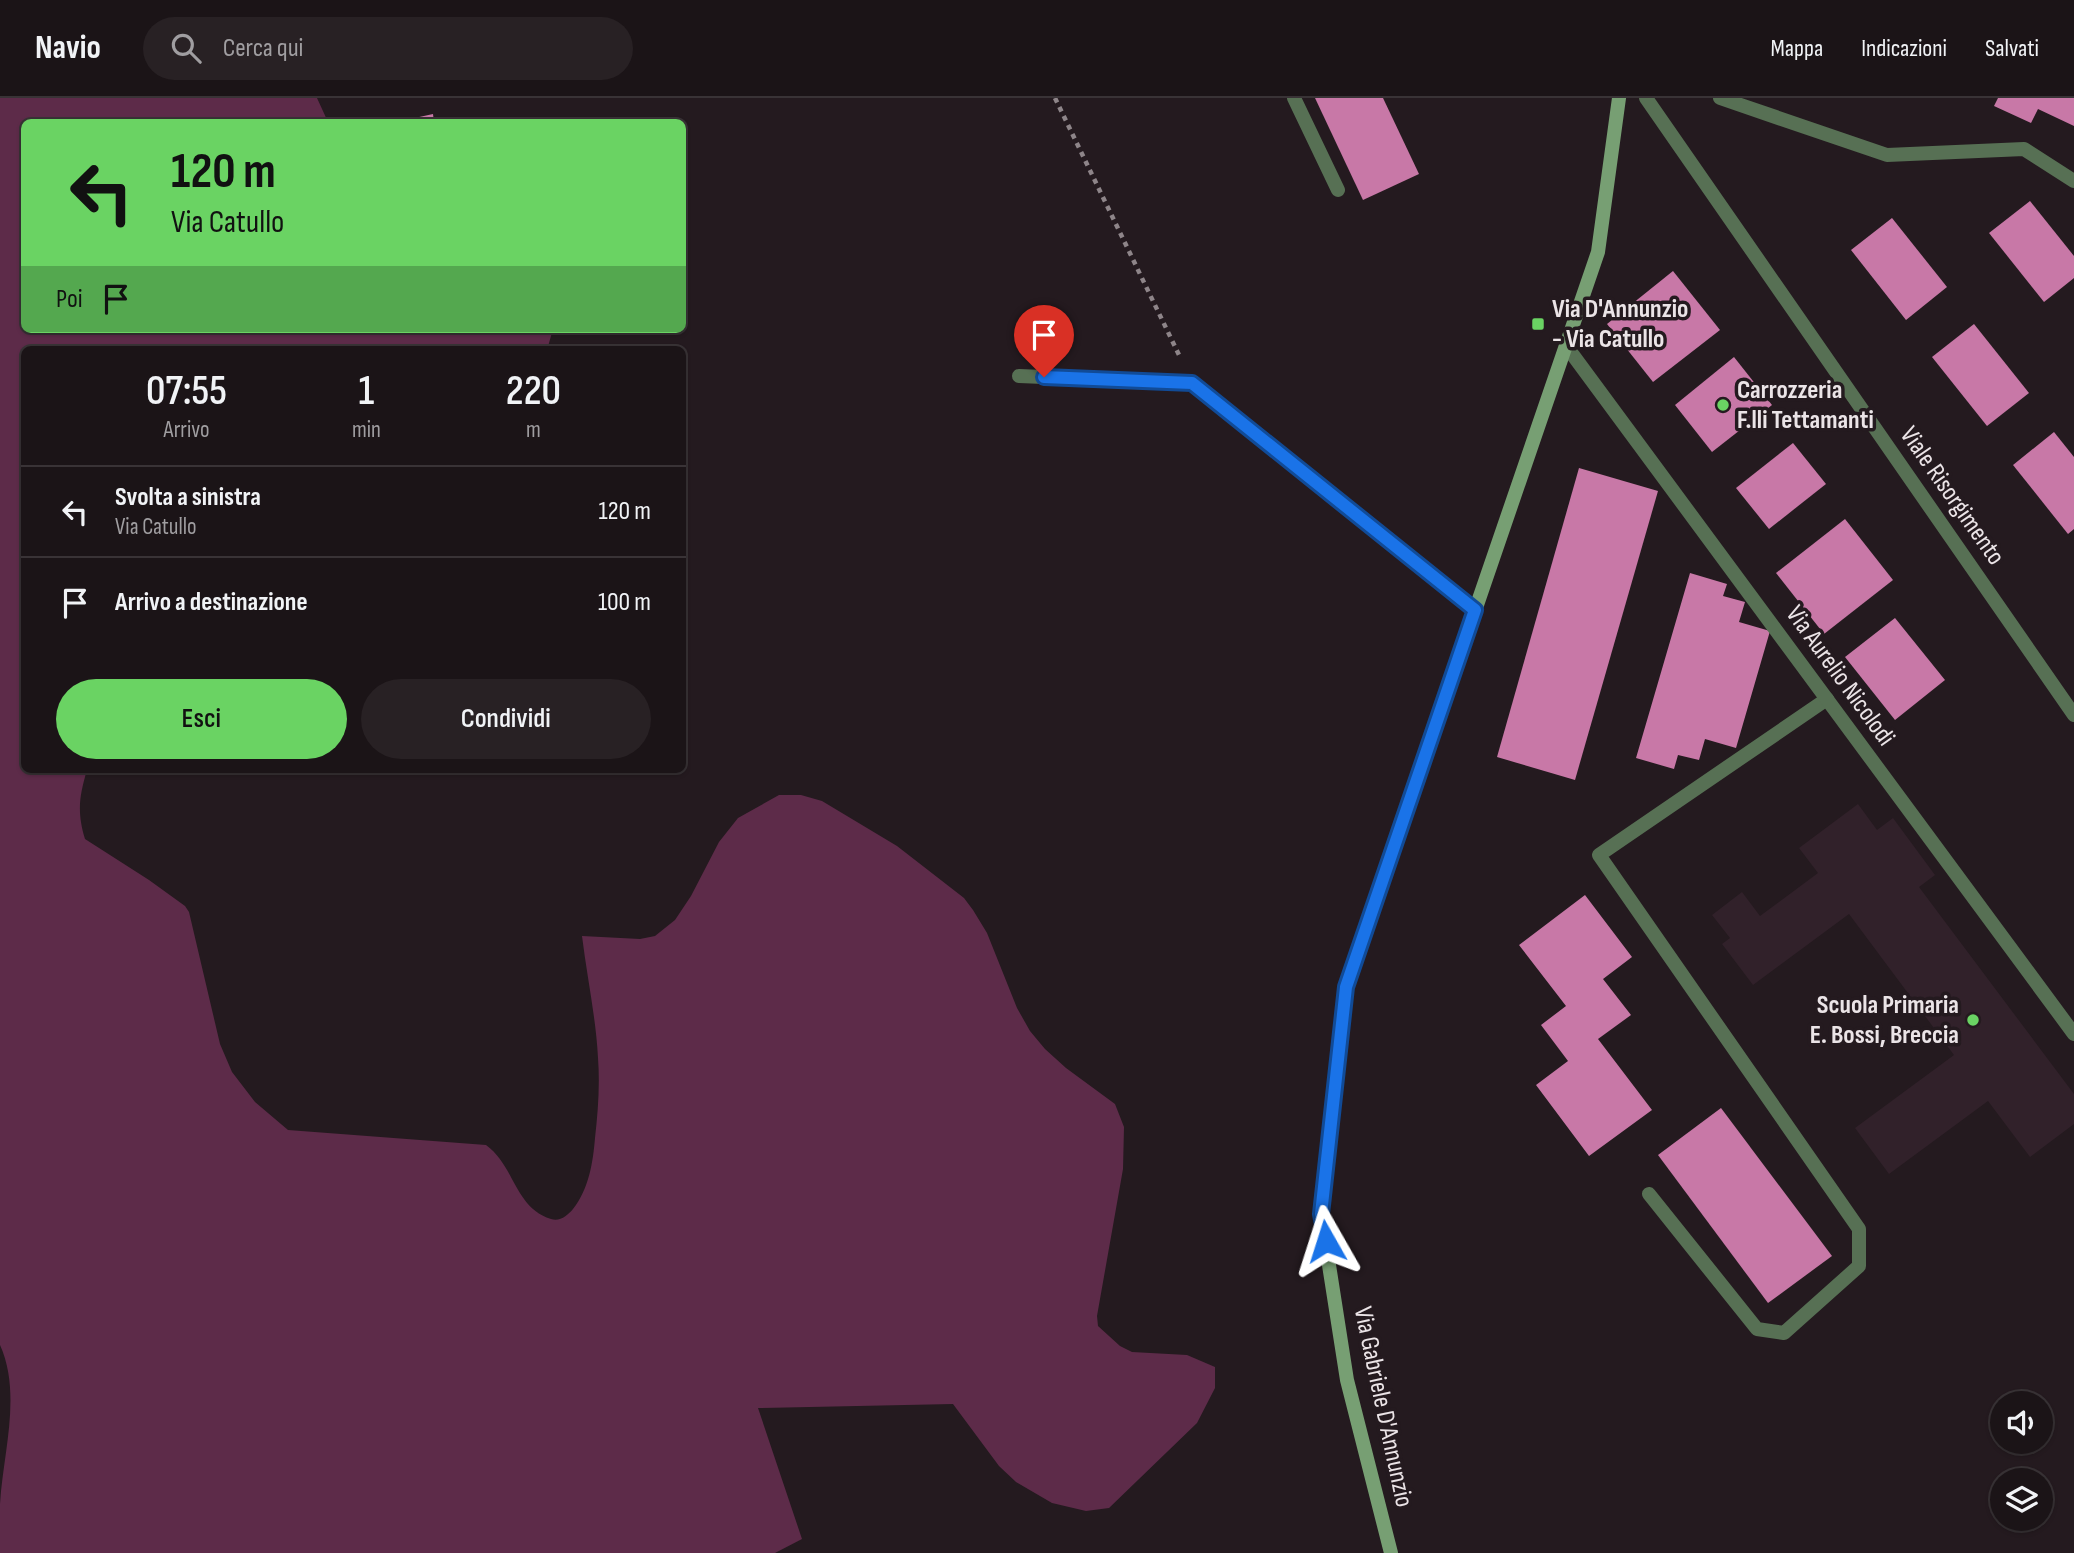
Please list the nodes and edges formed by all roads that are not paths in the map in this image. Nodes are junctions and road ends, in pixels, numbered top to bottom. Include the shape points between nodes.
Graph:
1 (1294, 98) edge
2 (1619, 98) edge
3 (1646, 98) edge
4 (1720, 98) edge
5 (2074, 180) edge
6 (1338, 190) dead end
7 (1567, 347) junction
8 (1019, 376) dead end
9 (1475, 610) junction
10 (1826, 699) junction
11 (2074, 715) edge
12 (2074, 1034) edge
13 (1649, 1195) dead end
14 (1391, 1553) edge

1 - 6 street
2 - 7 main road, Via Gabriele D'Annunzio via 1598,252
3 - 11 street, Viale Risorgimento
4 - 5 street via 1886,155 2024,149
7 - 9 main road, Via Gabriele D'Annunzio
7 - 10 street, Via Aurelio Nicolodi
8 - 9 street via 1192,383
9 - 14 main road, Via Gabriele D'Annunzio via 1346,987 1321,1214 1348,1380
10 - 12 street, Via Aurelio Nicolodi
10 - 13 street via 1599,855 1858,1229 1860,1266 1784,1333 1757,1329

